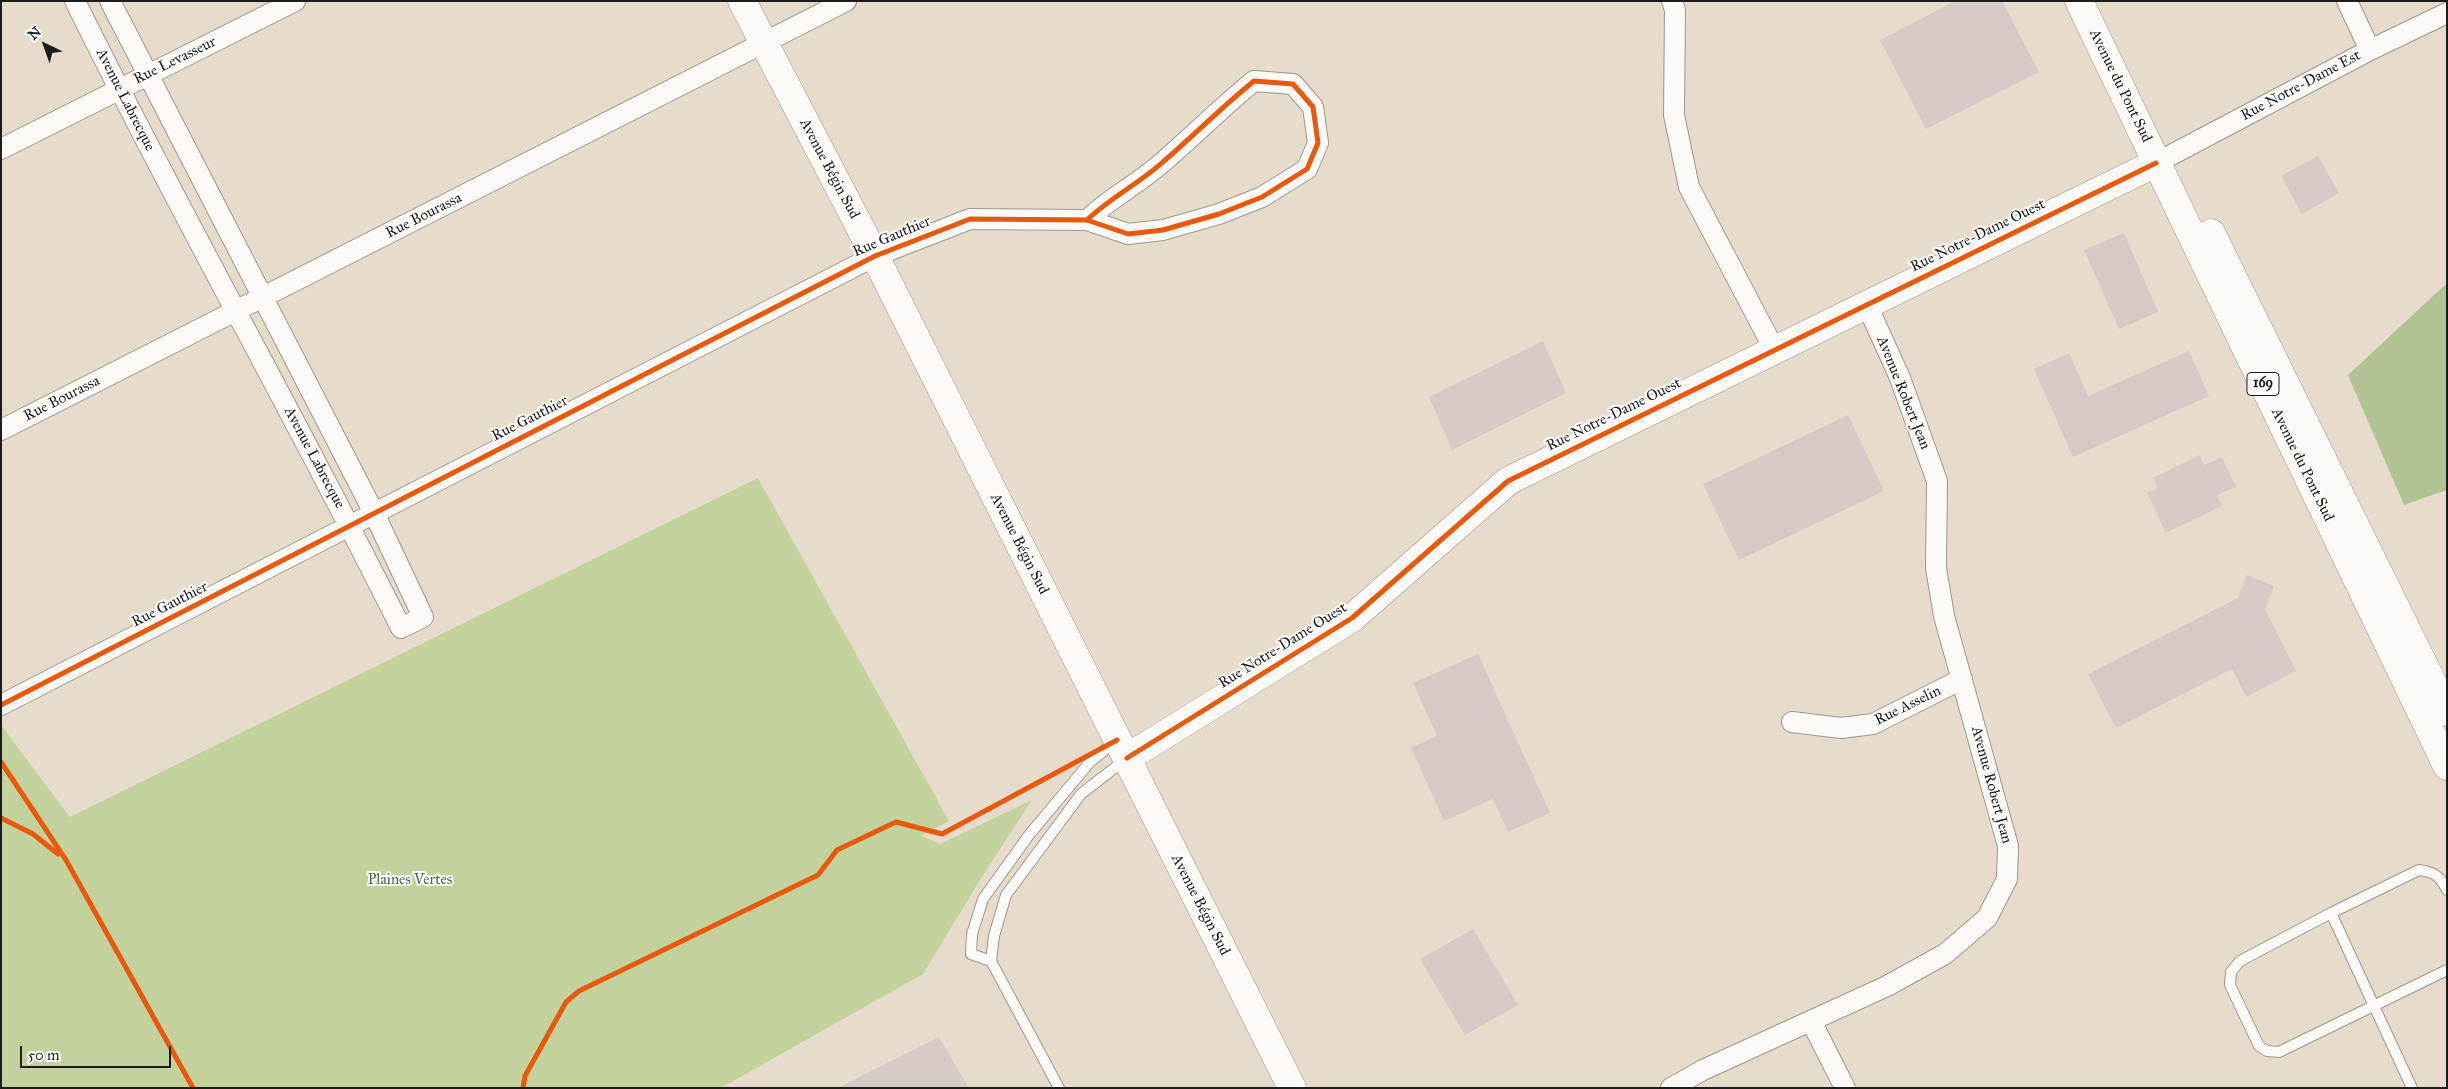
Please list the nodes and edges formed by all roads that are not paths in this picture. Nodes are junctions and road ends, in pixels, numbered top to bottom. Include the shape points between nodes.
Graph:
1 (75, 1) edge
2 (110, 1) edge
3 (295, 1) edge
4 (742, 1) edge
5 (846, 1) edge
6 (1672, 1) edge
7 (2079, 1) edge
8 (2100, 1) edge
9 (2347, 1) edge
10 (2447, 13) edge
11 (764, 44) junction
12 (2370, 50) junction
13 (147, 75) junction
14 (118, 89) junction
15 (1, 149) edge
16 (2165, 159) junction
17 (1087, 220) junction
18 (875, 256) junction
19 (262, 297) junction
20 (1866, 305) junction
21 (234, 311) junction
22 (1774, 349) junction
23 (1, 430) edge
24 (374, 513) junction
25 (350, 526) junction
26 (1962, 679) junction
27 (1, 705) edge
28 (2447, 712) edge
29 (1792, 722) dead end
30 (1122, 749) junction
31 (2447, 766) edge
32 (2447, 890) edge
33 (2331, 913) junction
34 (991, 961) junction
35 (2447, 970) edge
36 (2374, 1007) junction
37 (1811, 1021) junction
38 (1059, 1088) edge
39 (1292, 1088) edge
40 (1671, 1088) edge
41 (1845, 1088) edge
42 (2412, 1088) edge

1 - 14 street, Avenue Labrecque
2 - 13 street, Avenue Labrecque
3 - 13 street, Rue Levasseur
4 - 11 street, Avenue Bégin Sud
5 - 11 street, Rue Bourassa
6 - 22 street via 1675,10 1674,115 1689,187
7 - 16 street, Avenue du Pont Sud / 169
8 - 16 street, Avenue du Pont Sud / 169
9 - 12 street
10 - 12 street, Rue Notre-Dame Est
11 - 18 street, Avenue Bégin Sud
11 - 19 street, Rue Bourassa
12 - 16 street, Rue Notre-Dame Est
13 - 14 street, Rue Levasseur
13 - 19 street, Avenue Labrecque
14 - 15 street, Rue Levasseur
14 - 21 street, Avenue Labrecque
16 - 20 street, Rue Notre-Dame Ouest
16 - 28 street, Avenue du Pont Sud / 169
16 - 31 street, Avenue du Pont Sud / 169
17 - 17 street, Rue Gauthier via 1128,234 1163,230 1219,214 1262,197 1307,168 1318,143 1313,107 1293,84 1254,81 1163,162
17 - 18 street, Rue Gauthier via 970,219
18 - 24 street, Rue Gauthier
18 - 30 street, Avenue Bégin Sud
19 - 21 street, Rue Bourassa
19 - 24 street, Avenue Labrecque
20 - 22 street, Rue Notre-Dame Ouest
20 - 26 street, Avenue Robert Jean via 1900,378 1936,481 1936,568 1944,616
21 - 23 street, Rue Bourassa
21 - 25 street, Avenue Labrecque
22 - 30 street, Rue Notre-Dame Ouest via 1508,482 1352,618
24 - 25 street, Rue Gauthier
24 - 25 street, Avenue Labrecque via 422,617 401,628
25 - 27 street, Rue Gauthier
26 - 29 street, Rue Asselin via 1873,724 1841,728
26 - 37 street, Avenue Robert Jean via 2008,846 2007,879 1988,918 1945,954 1887,986
30 - 34 lane via 1081,794 1006,895 994,936
30 - 34 lane via 1090,762 1029,835 983,899 972,934 971,954
30 - 39 street, Avenue Bégin Sud
32 - 33 lane via 2442,879 2432,871 2419,870
33 - 36 lane
33 - 36 lane via 2240,961 2231,972 2230,985 2259,1046 2267,1051 2279,1052
34 - 38 lane
35 - 36 lane
36 - 42 lane
37 - 40 street, Avenue Robert Jean
37 - 41 street

